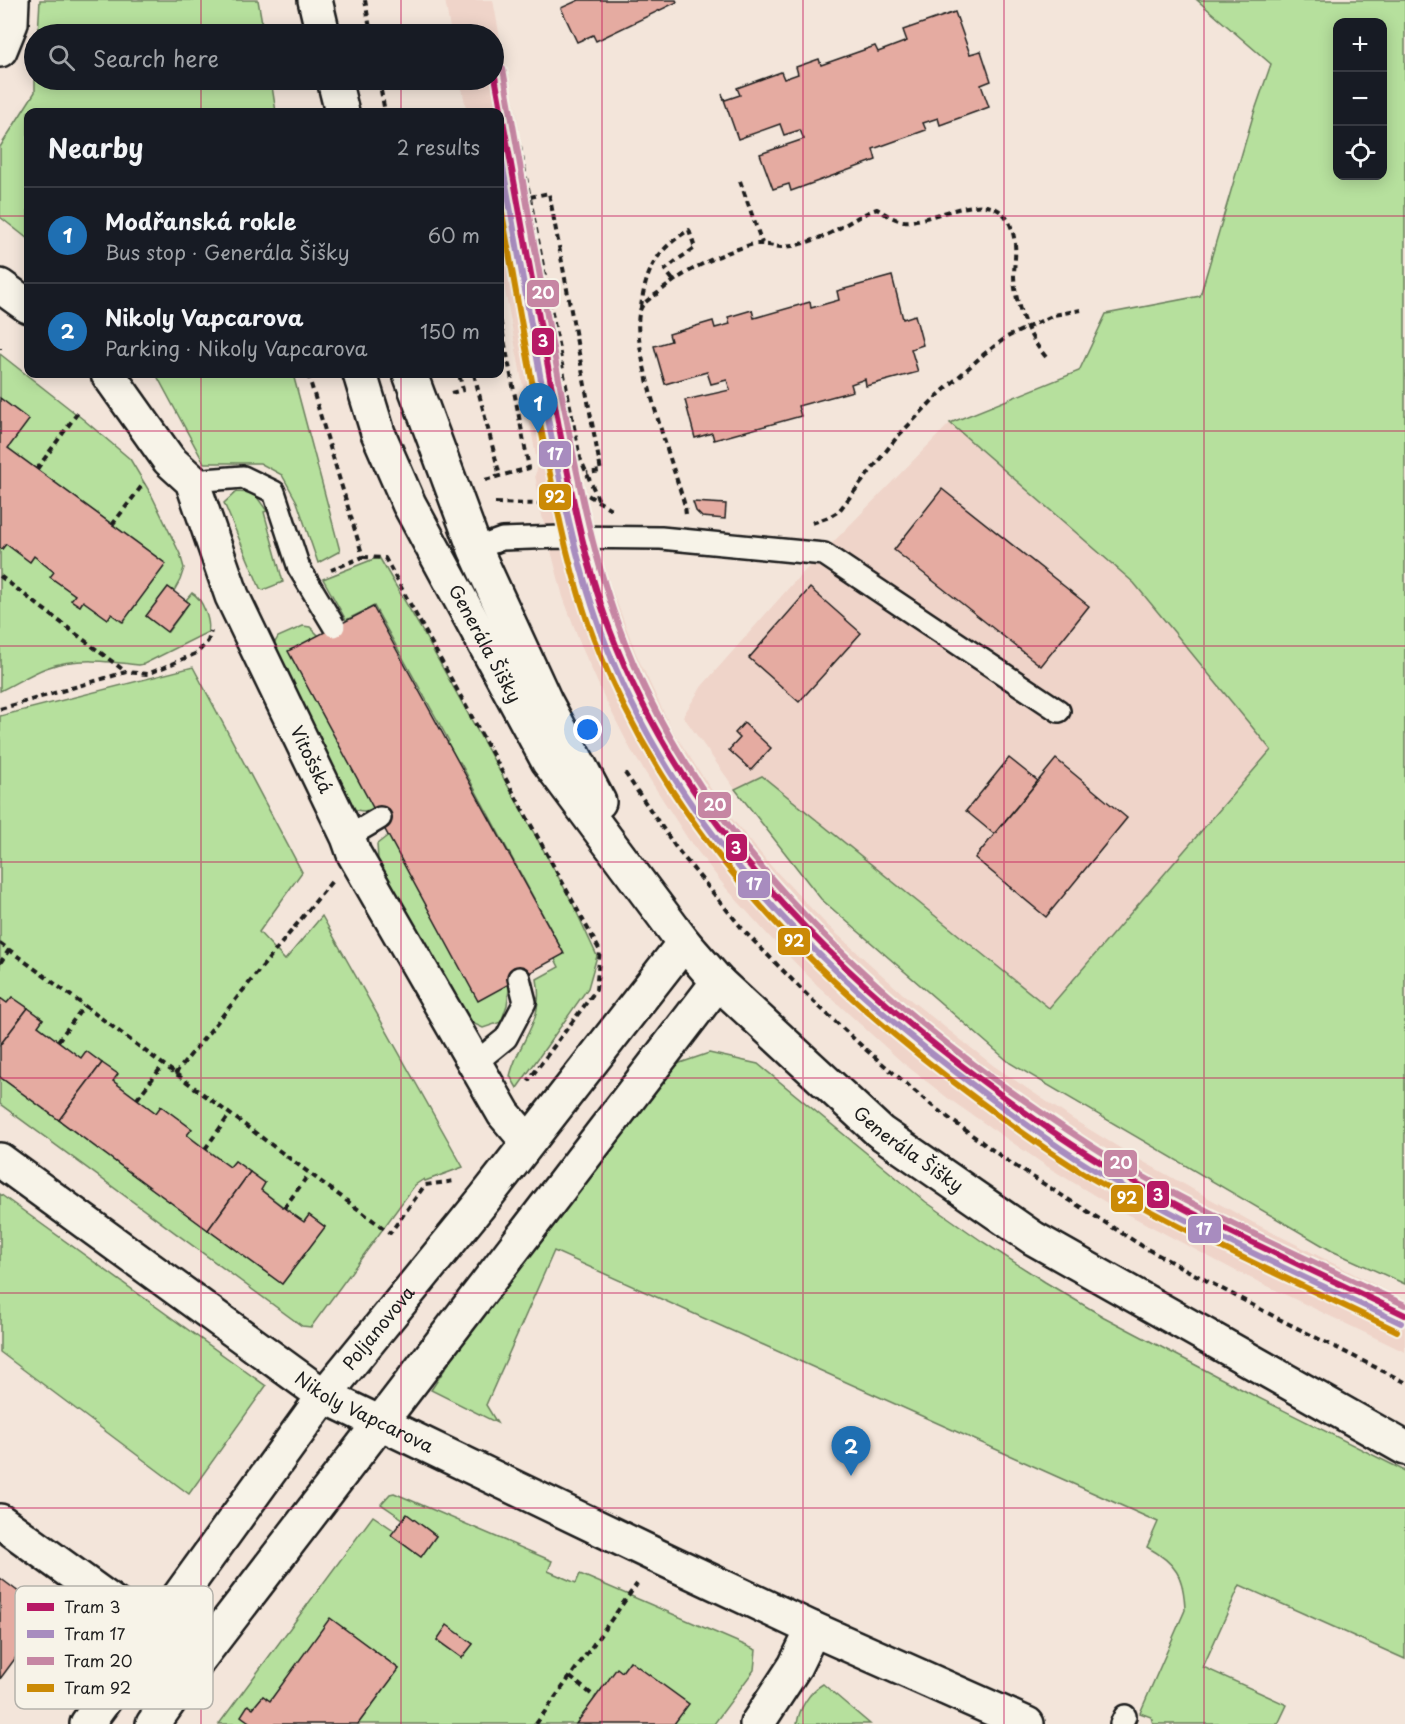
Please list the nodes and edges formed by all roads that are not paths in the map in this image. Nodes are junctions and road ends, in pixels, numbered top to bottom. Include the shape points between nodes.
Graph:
1 (12, 0) edge
2 (313, 0) edge
3 (314, 24) edge
4 (320, 24) edge
5 (0, 50) edge
6 (317, 90) edge
7 (336, 90) edge
8 (318, 108) edge
9 (341, 108) edge
10 (0, 286) edge
11 (24, 303) edge
12 (111, 378) edge
13 (361, 378) edge
14 (412, 378) edge
15 (192, 481) junction
16 (489, 544) junction
17 (334, 626) dead end
18 (1059, 711) dead end
19 (380, 818) dead end
20 (351, 846) junction
21 (648, 893) junction
22 (684, 943) junction
23 (519, 978) dead end
24 (718, 982) junction
25 (474, 1064) junction
26 (528, 1142) junction
27 (0, 1160) edge
28 (1220, 1346) junction
29 (324, 1396) junction
30 (380, 1424) junction
31 (1405, 1432) edge
32 (1405, 1448) edge
33 (0, 1521) edge
34 (89, 1586) edge
35 (186, 1586) edge
36 (813, 1629) junction
37 (213, 1641) edge
38 (98, 1709) edge
39 (164, 1709) edge
40 (762, 1721) edge
41 (87, 1724) edge
42 (153, 1724) edge
43 (1027, 1724) edge

1 - 5 street via 10,23
2 - 3 street
2 - 4 street
6 - 8 street
7 - 9 street
10 - 11 street
12 - 15 street, Vitošská via 169,460
13 - 21 street, Generála Šišky via 378,433 409,504 548,761
14 - 16 street, Generála Šišky
15 - 17 lane, bridge via 243,477 274,492 299,568
15 - 20 street, Vitošská via 232,596
16 - 18 lane via 661,538 824,554
16 - 21 street, Generála Šišky via 545,701
19 - 20 lane
20 - 25 street, Vitošská
21 - 22 street, Generála Šišky
22 - 24 street, Generála Šišky
22 - 26 street, Poljanovova
23 - 25 lane via 525,1002 506,1038
24 - 28 street, Generála Šišky via 880,1132 1033,1238
24 - 30 street
25 - 26 street, Vitošská via 504,1114
26 - 29 street, Poljanovova
27 - 29 street, Nikoly Vapcarova
28 - 31 street, Generála Šišky
28 - 32 street, Generála Šišky
29 - 30 street, Nikoly Vapcarova
29 - 35 street, Poljanovova
30 - 36 street, Nikoly Vapcarova
30 - 37 street
33 - 34 street
36 - 40 street
36 - 43 street, Nikoly Vapcarova
38 - 41 street, Poljanovova
39 - 42 street

